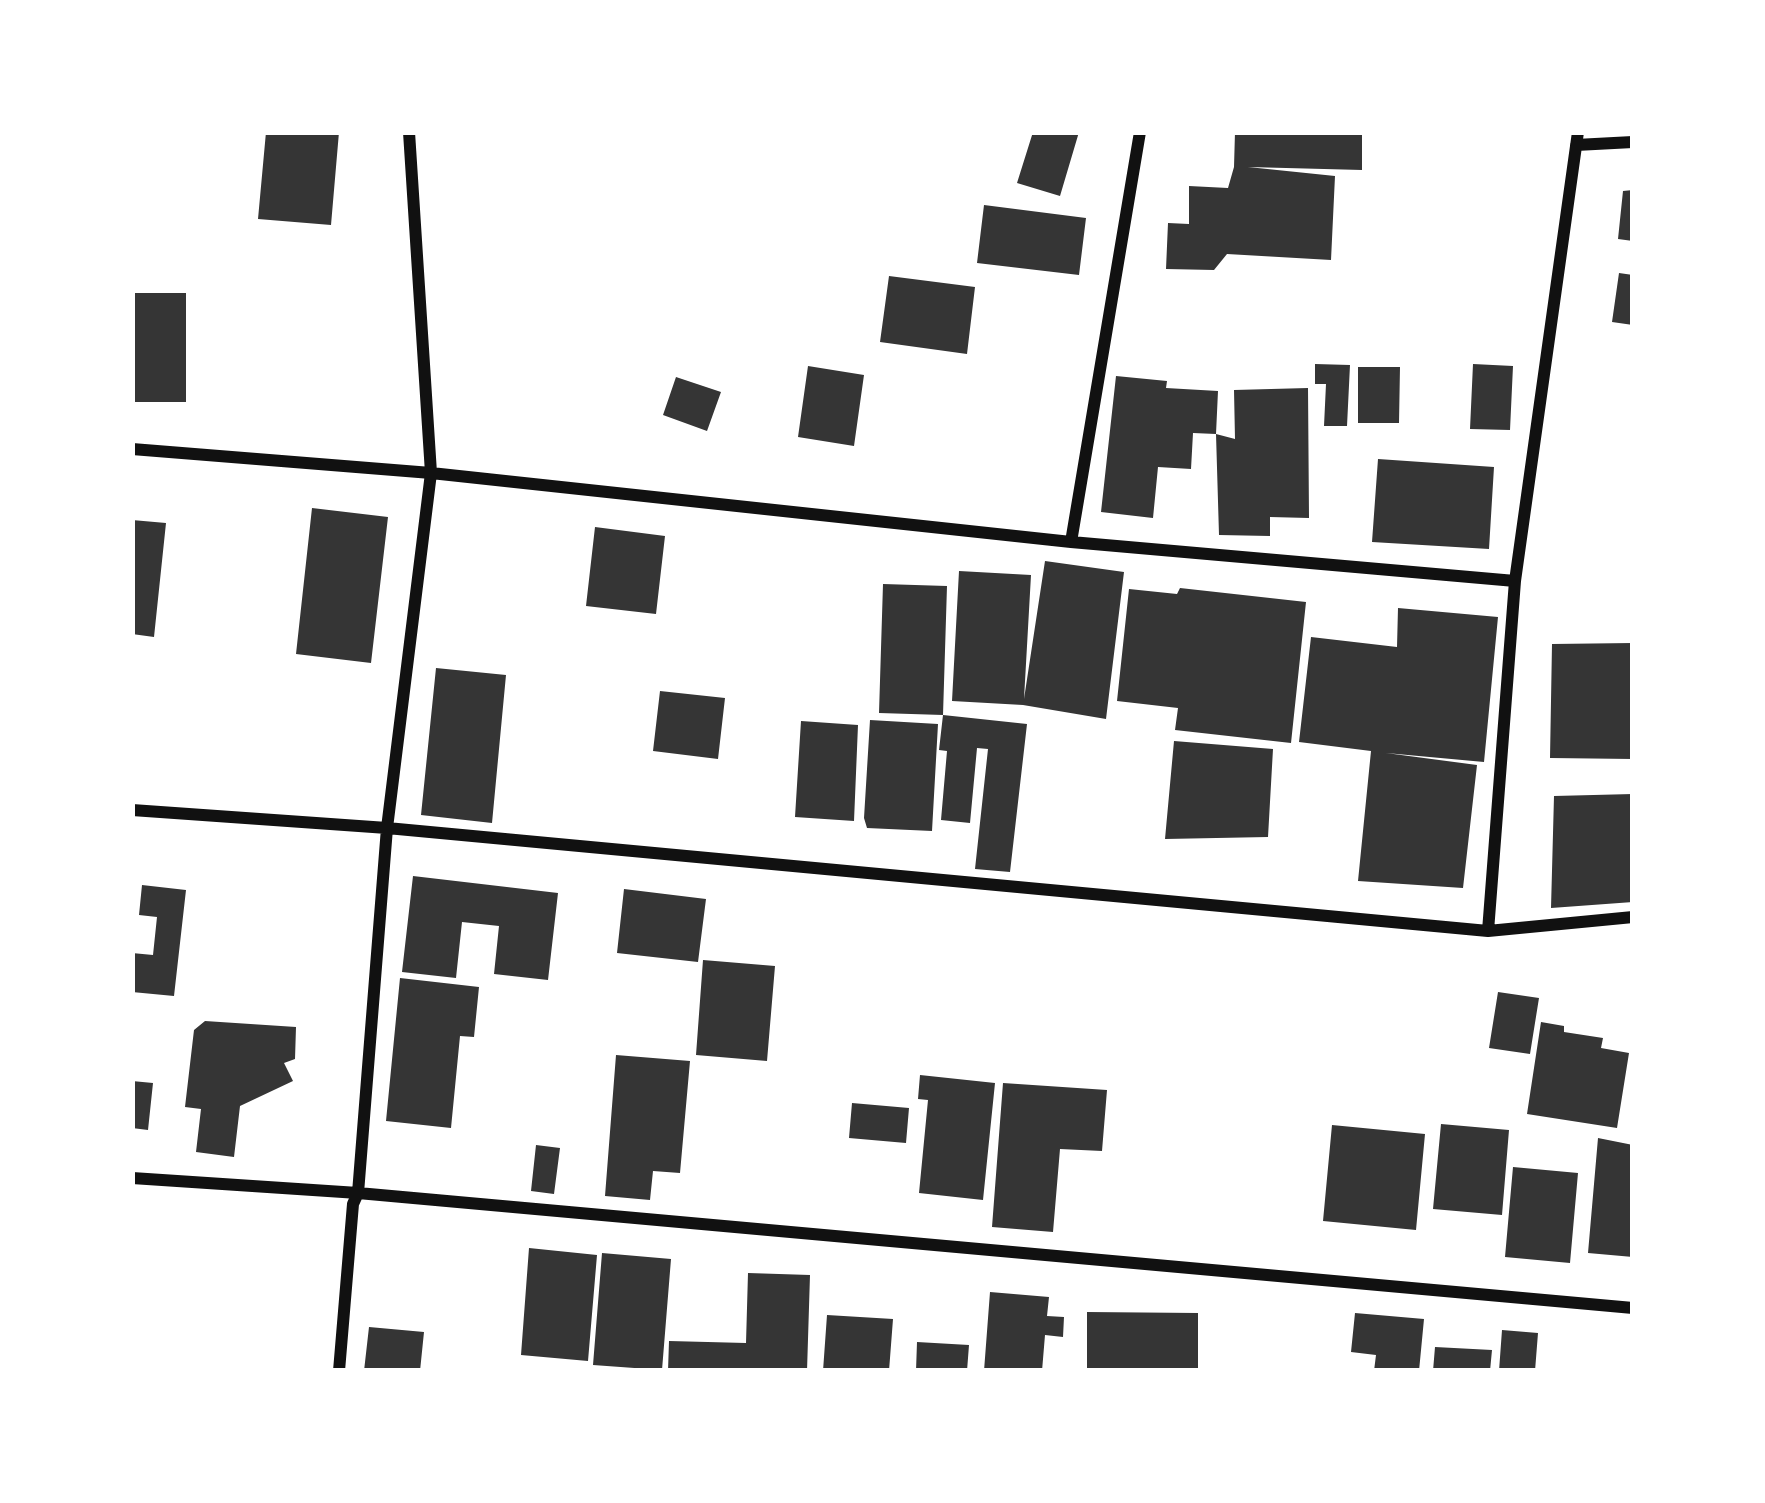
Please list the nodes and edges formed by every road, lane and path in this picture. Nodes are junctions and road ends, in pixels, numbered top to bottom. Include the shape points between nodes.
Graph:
1 (409, 132) edge
2 (1140, 132) edge
3 (1577, 138) edge
4 (1633, 142) edge
5 (132, 449) edge
6 (431, 473) junction
7 (1071, 542) junction
8 (1515, 581) junction
9 (132, 810) edge
10 (387, 828) junction
11 (1633, 917) edge
12 (1488, 931) junction
13 (132, 1178) edge
14 (358, 1193) junction
15 (1633, 1308) edge
16 (339, 1371) edge

1 - 6 street
2 - 7 street
3 - 4 street
3 - 8 street
5 - 6 street
6 - 7 street
6 - 10 street
7 - 8 street
8 - 12 street
9 - 10 street
10 - 12 street
10 - 14 street
11 - 12 street
13 - 14 street
14 - 15 street
14 - 16 street

